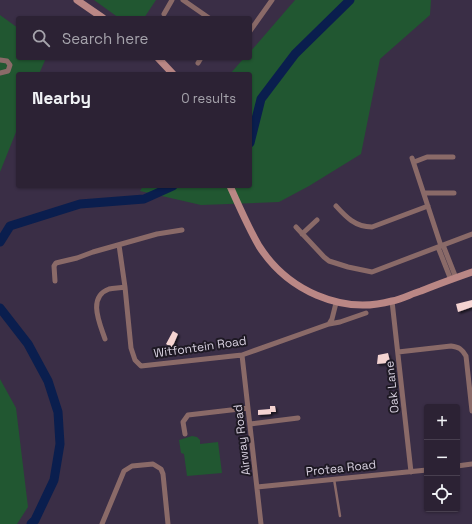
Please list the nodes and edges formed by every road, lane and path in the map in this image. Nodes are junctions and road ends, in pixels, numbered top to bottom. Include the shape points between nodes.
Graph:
1 (77, 0) edge
2 (172, 0) edge
3 (183, 0) edge
4 (270, 1) edge
5 (164, 14) dead end
6 (100, 16) edge
7 (206, 16) edge
8 (252, 29) edge
9 (0, 60) edge
10 (160, 60) edge
11 (171, 72) edge
12 (0, 73) edge
13 (454, 157) dead end
14 (231, 188) edge
15 (454, 193) dead end
16 (424, 194) junction
17 (336, 206) dead end
18 (428, 206) junction
19 (317, 220) dead end
20 (296, 227) dead end
21 (182, 230) dead end
22 (302, 234) junction
23 (472, 234) edge
24 (119, 245) junction
25 (441, 246) junction
26 (472, 272) edge
27 (453, 279) junction
28 (56, 281) dead end
29 (125, 288) junction
30 (392, 301) junction
31 (336, 303) junction
32 (366, 313) dead end
33 (329, 324) junction
34 (105, 340) dead end
35 (398, 352) junction
36 (242, 354) junction
37 (248, 408) junction
38 (472, 411) edge
39 (298, 418) dead end
40 (250, 424) junction
41 (184, 434) dead end
42 (472, 464) edge
43 (460, 466) edge
44 (424, 470) edge
45 (410, 472) junction
46 (334, 479) junction
47 (257, 487) junction
48 (340, 516) dead end
49 (102, 524) edge
50 (168, 524) edge
51 (261, 524) edge

1 - 6 main road
2 - 5 street
3 - 7 street
4 - 8 street
9 - 12 street via 8,60 10,65 8,71
10 - 11 main road
13 - 16 street via 413,160
14 - 31 main road via 260,247 274,264 300,288
15 - 16 street
16 - 18 street
17 - 18 street via 352,222 368,227
18 - 25 street
19 - 22 street
20 - 22 street
21 - 24 street
22 - 25 street via 329,261 372,272
23 - 25 street
24 - 28 street via 56,263
24 - 29 street
25 - 27 street
26 - 27 main road
27 - 30 main road
29 - 34 street via 109,289 96,302
29 - 36 street, Witfontein Road via 133,357 140,366
30 - 31 main road via 369,305
30 - 35 street, Oak Lane
31 - 33 street
32 - 33 street, Witfontein Road
33 - 36 street, Witfontein Road
35 - 38 street via 451,346 462,350 466,356
35 - 45 street, Oak Lane
36 - 37 street, Airway Road
37 - 40 street, Airway Road
37 - 41 street via 188,415 183,422
39 - 40 street
40 - 47 street, Airway Road
42 - 43 street
44 - 45 street, Protea Road
45 - 46 street, Protea Road
46 - 47 street, Protea Road
46 - 48 lane
47 - 51 street, Airway Road
49 - 50 street via 124,470 132,466 153,464 158,466 163,474

